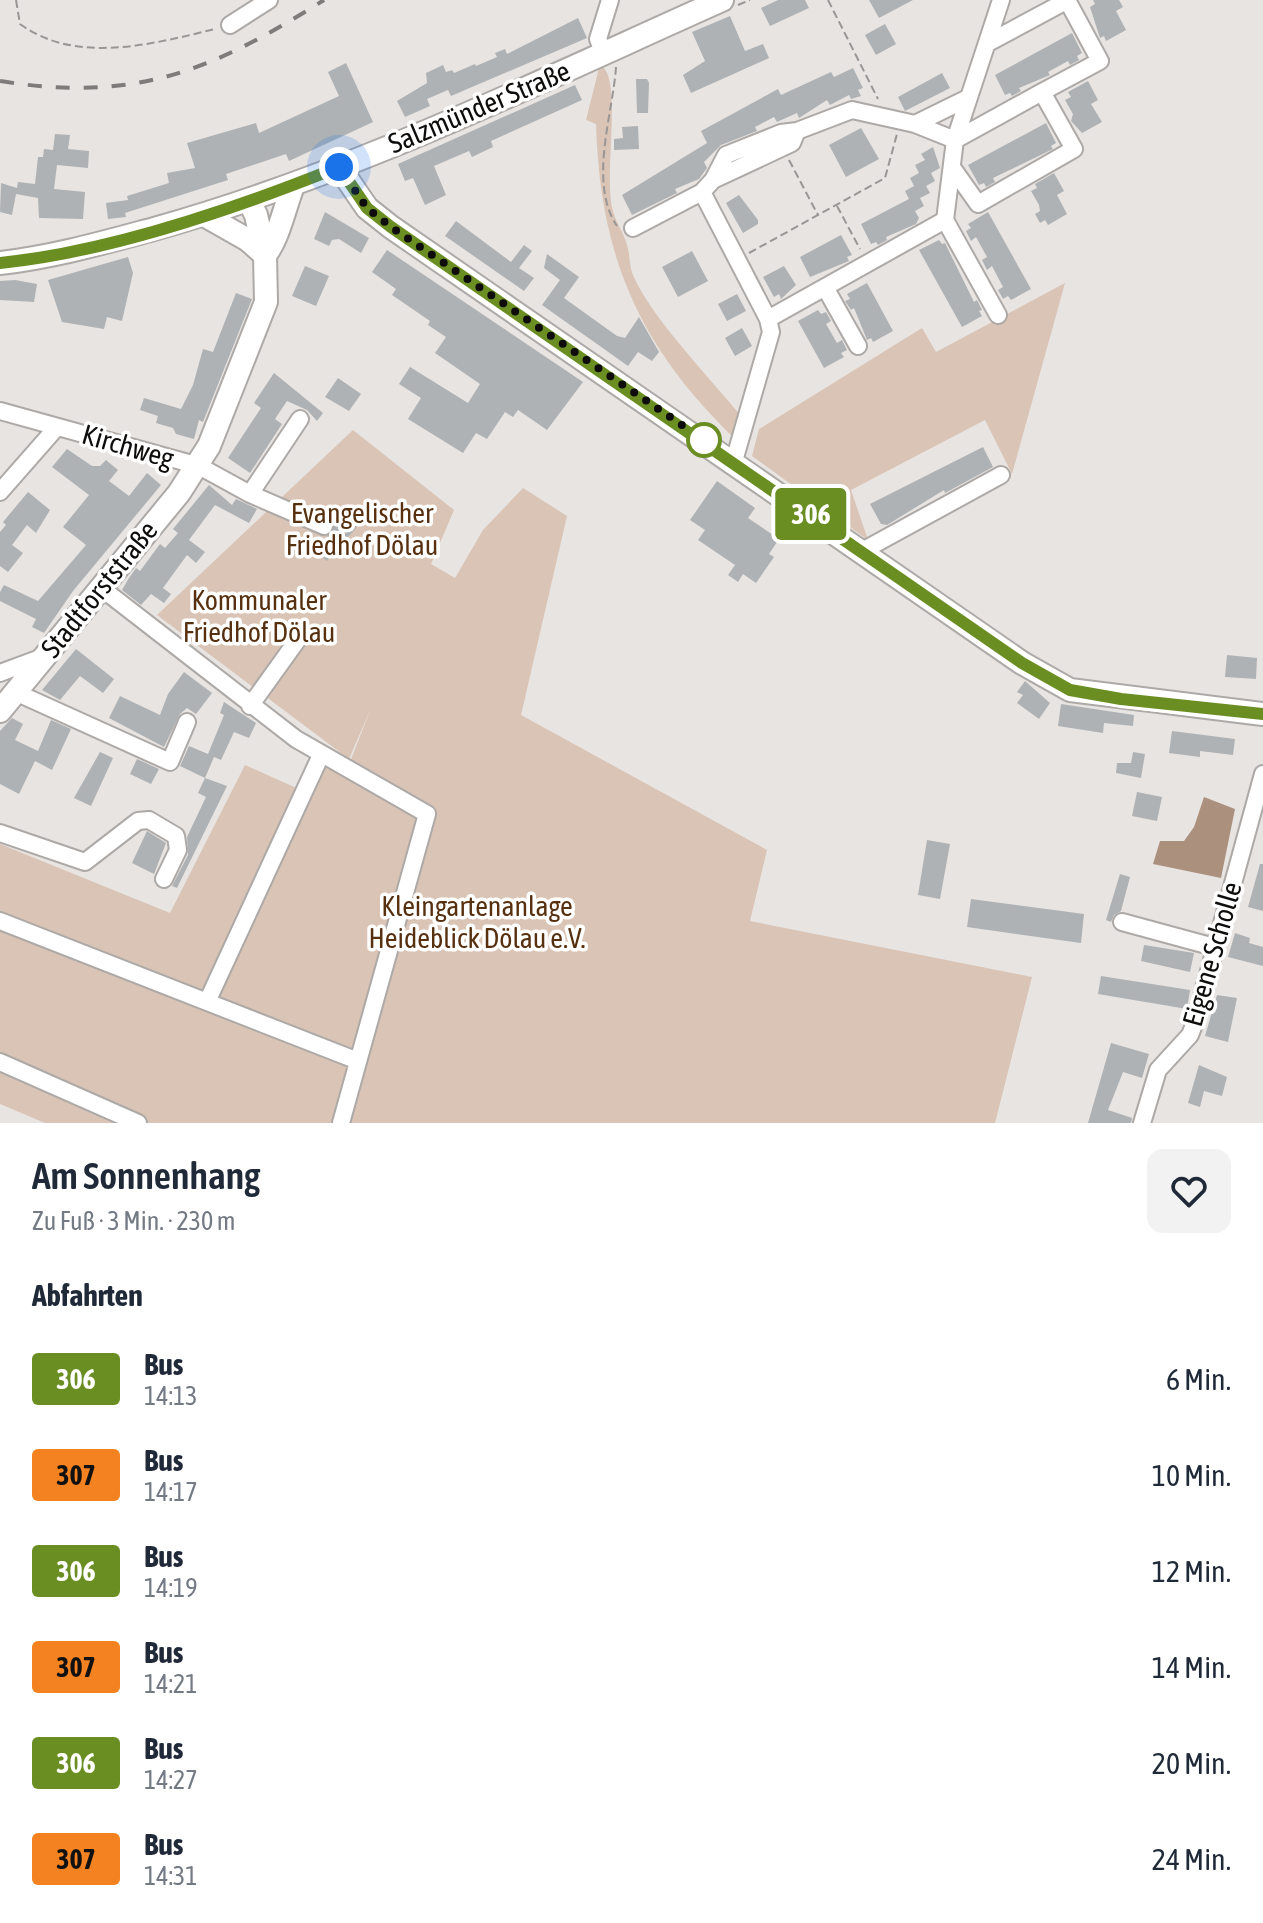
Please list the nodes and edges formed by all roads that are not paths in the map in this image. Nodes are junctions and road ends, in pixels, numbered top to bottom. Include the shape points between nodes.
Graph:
1 (269, 0) edge
2 (610, 0) edge
3 (722, 0) edge
4 (1001, 0) edge
5 (1067, 0) edge
6 (230, 25) road end
7 (988, 43) junction
8 (610, 56) junction
9 (1042, 92) junction
10 (966, 99) junction
11 (901, 121) junction
12 (797, 131) junction
13 (955, 140) junction
14 (339, 167) junction
15 (954, 170) junction
16 (293, 186) junction
17 (708, 186) junction
18 (249, 201) junction
19 (204, 215) junction
20 (945, 220) junction
21 (633, 228) road end
22 (265, 255) junction
23 (0, 263) edge
24 (826, 289) junction
25 (998, 315) dead end
26 (768, 319) junction
27 (858, 346) dead end
28 (0, 411) edge
29 (300, 419) dead end
30 (57, 427) junction
31 (734, 461) junction
32 (199, 466) junction
33 (1001, 475) dead end
34 (0, 492) edge
35 (250, 494) junction
36 (324, 526) dead end
37 (864, 550) junction
38 (100, 587) junction
39 (301, 635) dead end
40 (43, 657) junction
41 (0, 673) edge
42 (15, 692) junction
43 (250, 706) junction
44 (0, 711) edge
45 (1263, 714) edge
46 (187, 722) dead end
47 (321, 755) junction
48 (1263, 774) edge
49 (0, 833) edge
50 (164, 879) dead end
51 (0, 921) edge
52 (1122, 922) dead end
53 (1214, 947) junction
54 (207, 1002) junction
55 (358, 1061) junction
56 (0, 1062) edge
57 (138, 1123) edge
58 (341, 1123) edge
59 (1142, 1123) edge

1 - 6 street
2 - 8 street via 598,39
3 - 8 main road, Salzmünder Straße
4 - 7 street
5 - 7 street
5 - 9 street via 1100,61
7 - 10 street
8 - 14 main road, Salzmünder Straße
9 - 13 street
9 - 15 street via 1074,149 978,204
10 - 11 street
10 - 13 street
11 - 12 street via 852,110
11 - 13 street
12 - 17 street via 792,143
12 - 17 street via 726,155
13 - 15 street
14 - 16 main road, Salzmünder Straße
14 - 31 main road via 367,208 391,227
15 - 20 street
16 - 18 main road, Salzmünder Straße
16 - 22 main road via 274,245
17 - 21 street
17 - 26 street
18 - 19 main road, Salzmünder Straße
18 - 22 main road, Stadtforststraße
19 - 22 main road
19 - 23 main road, Salzmünder Straße via 70,253
20 - 24 street
20 - 25 street
22 - 32 main road, Stadtforststraße via 263,315
24 - 26 street
24 - 27 street
26 - 31 street via 771,332
28 - 30 street, Kirchweg
29 - 35 street
30 - 32 street, Kirchweg
30 - 34 street, Kirchweg
31 - 37 main road
32 - 35 street
32 - 38 main road, Stadtforststraße
33 - 37 street
35 - 36 street
37 - 45 main road via 1022,663 1070,690
38 - 40 main road, Stadtforststraße
38 - 43 street
39 - 43 street
40 - 41 street
40 - 42 main road, Stadtforststraße
42 - 44 main road, Stadtforststraße
42 - 46 street via 170,762
43 - 47 street
47 - 54 street
47 - 55 street via 427,814
48 - 53 street, Eigene Scholle
49 - 50 street via 85,862 138,821 149,820 176,836 178,850
51 - 54 street
52 - 53 street
53 - 59 street, Eigene Scholle via 1190,1035 1158,1070
54 - 55 street
55 - 58 street
56 - 57 street

